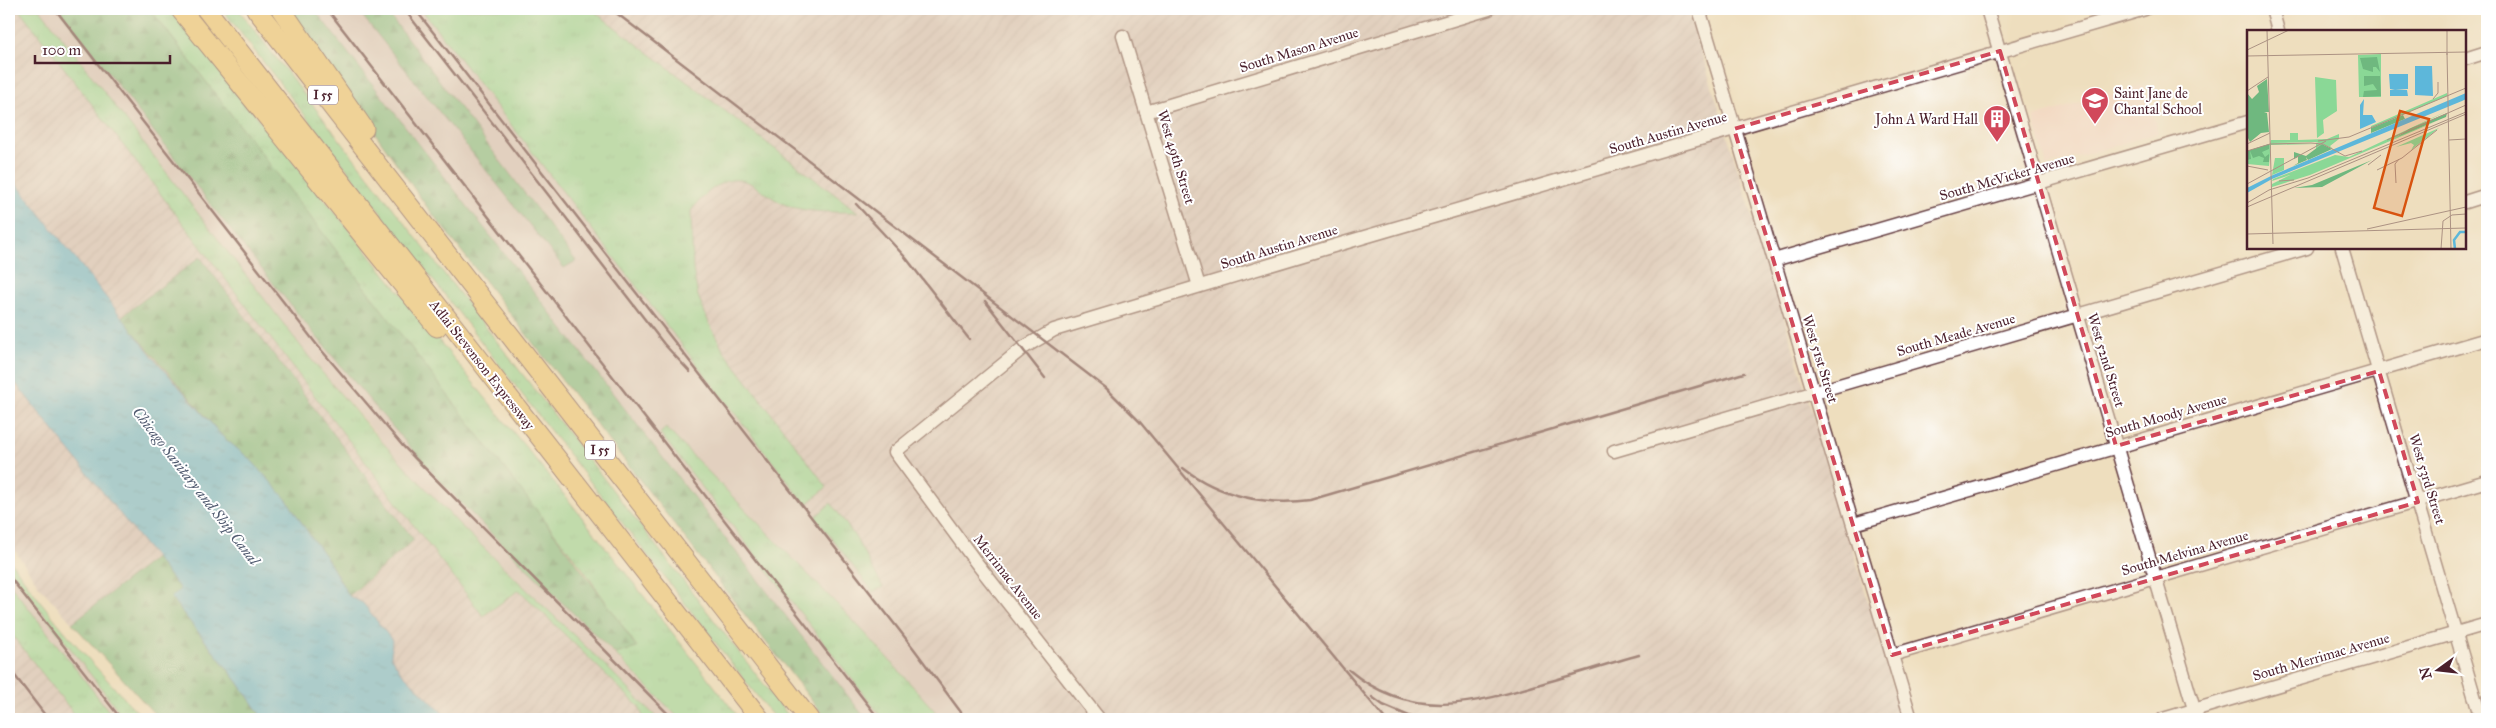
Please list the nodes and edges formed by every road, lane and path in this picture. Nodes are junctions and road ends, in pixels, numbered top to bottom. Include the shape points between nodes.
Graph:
1 (180, 9) edge
2 (206, 9) edge
3 (256, 9) edge
4 (281, 9) edge
5 (1489, 9) edge
6 (1699, 9) edge
7 (1987, 9) edge
8 (2145, 9) edge
9 (2272, 9) edge
10 (2278, 30) edge
11 (1123, 36) dead end
12 (2000, 51) junction
13 (2487, 52) edge
14 (2466, 59) edge
15 (1146, 112) junction
16 (2247, 122) edge
17 (1734, 129) junction
18 (390, 182) junction
19 (2038, 183) junction
20 (2487, 195) edge
21 (2466, 202) edge
22 (2304, 249) edge
23 (2342, 249) edge
24 (1774, 260) junction
25 (1199, 286) junction
26 (2078, 315) junction
27 (2487, 339) edge
28 (485, 369) junction
29 (2379, 371) junction
30 (1814, 391) junction
31 (2116, 446) junction
32 (1614, 451) dead end
33 (895, 452) joint
34 (2487, 482) edge
35 (2418, 502) junction
36 (1854, 524) junction
37 (2156, 577) junction
38 (2487, 624) edge
39 (2456, 633) junction
40 (1892, 655) junction
41 (2196, 715) edge
42 (760, 719) edge
43 (809, 719) edge
44 (1099, 719) edge
45 (1911, 719) edge
46 (2163, 719) edge
47 (2481, 719) edge

1 - 28 highway via 452,347
2 - 28 highway, Adlai Stevenson Expressway
3 - 18 highway, I 55
4 - 18 highway via 365,131
5 - 15 street, South Mason Avenue
6 - 17 street, West 51st Street
7 - 12 street, West 52nd Street
8 - 12 street, South Austin Avenue
9 - 10 street
11 - 15 street, West 49th Street
12 - 17 street, South Austin Avenue
12 - 19 street, West 52nd Street
13 - 14 street
15 - 25 street, West 49th Street
16 - 19 street, South McVicker Avenue
17 - 24 street, West 51st Street
17 - 25 street, South Austin Avenue
18 - 43 highway, I 55
19 - 24 street, South McVicker Avenue
19 - 26 street, West 52nd Street
20 - 21 street
22 - 26 street, South Meade Avenue
23 - 29 street, West 53rd Street
24 - 30 street, West 51st Street
25 - 33 street, South Austin Avenue via 1040,337
26 - 30 street, South Meade Avenue
26 - 31 street, West 52nd Street
27 - 29 street, South Moody Avenue
28 - 42 highway, Adlai Stevenson Expressway
29 - 31 street, South Moody Avenue
29 - 35 street, West 53rd Street
30 - 32 street, South Meade Avenue
30 - 36 street, West 51st Street
31 - 36 street, South Moody Avenue
31 - 37 street, West 52nd Street
33 - 44 street, Merrimac Avenue
34 - 35 street, South Melvina Avenue
35 - 37 street, South Melvina Avenue
35 - 39 street, West 53rd Street
36 - 40 street, West 51st Street
37 - 40 street, South Melvina Avenue
37 - 41 street, West 52nd Street
38 - 39 street, South Merrimac Avenue
39 - 41 street, South Merrimac Avenue
39 - 47 street, West 53rd Street
40 - 45 street, West 51st Street
41 - 46 street, South Merrimac Avenue

